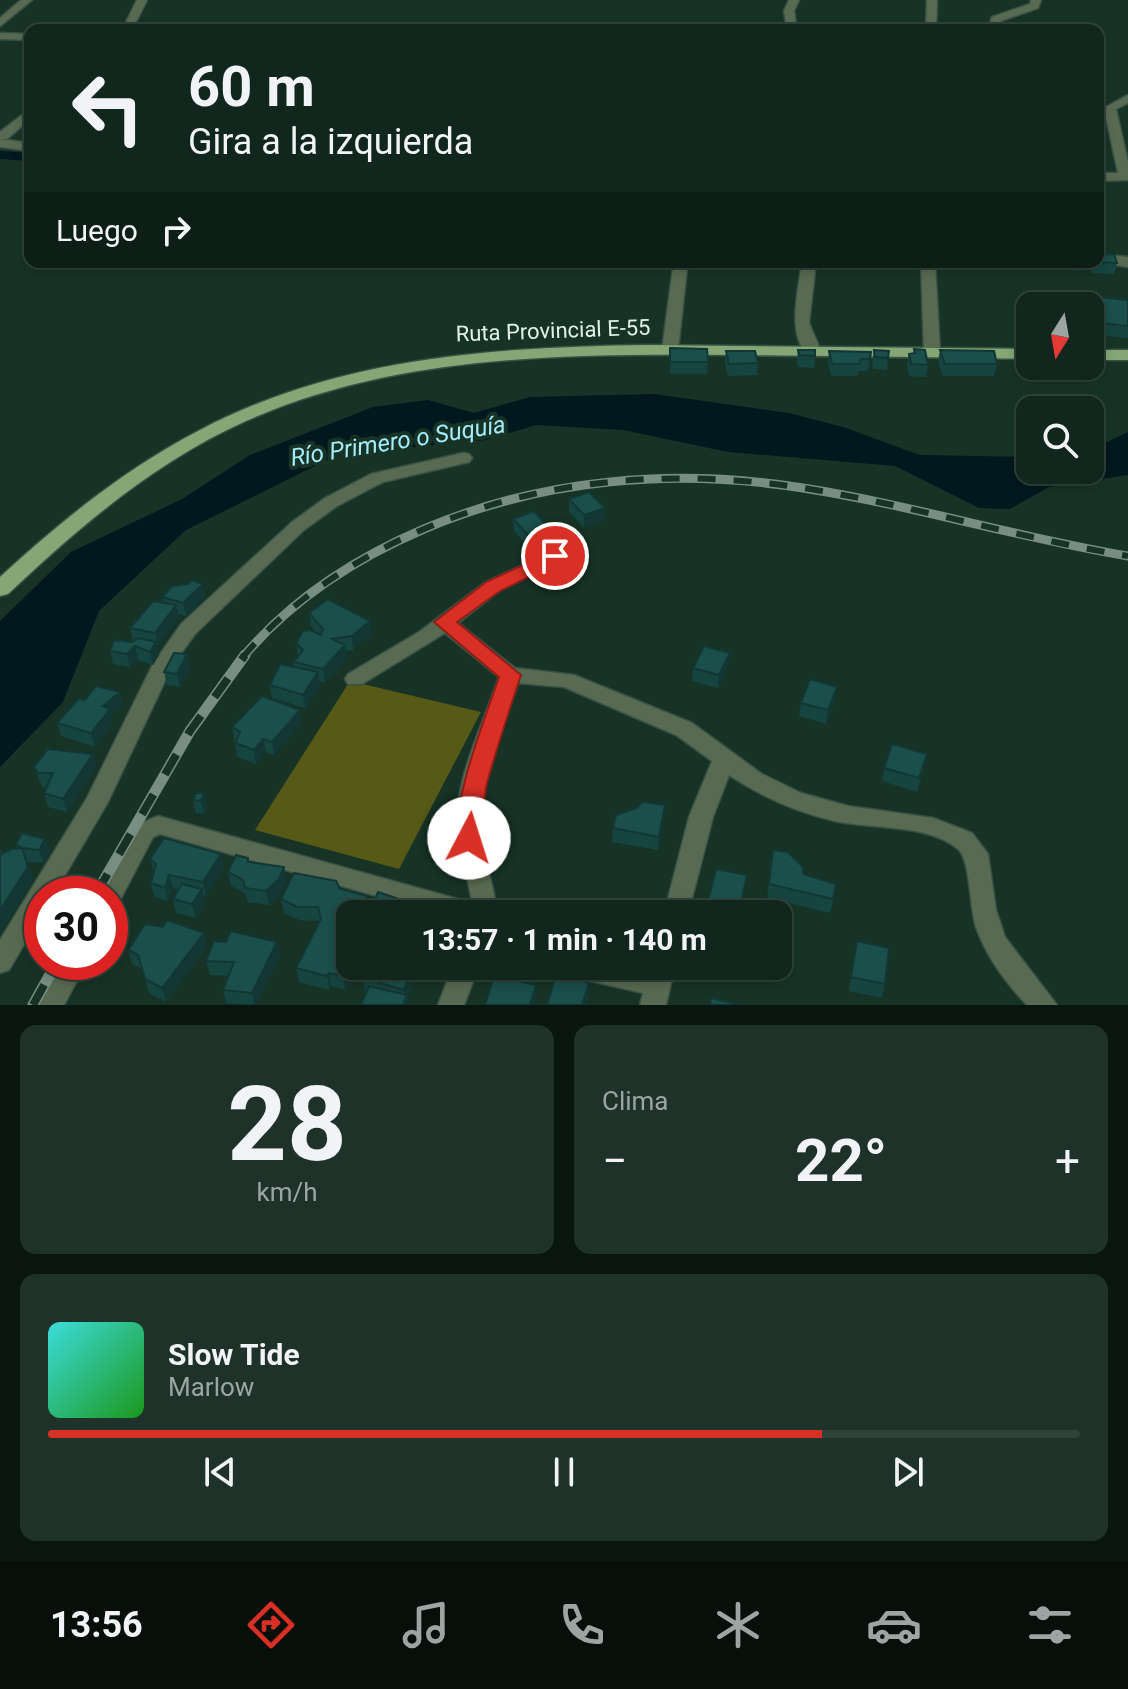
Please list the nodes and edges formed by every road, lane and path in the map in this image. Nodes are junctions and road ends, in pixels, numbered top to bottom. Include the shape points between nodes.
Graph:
1 (27, 0) edge
2 (142, 0) edge
3 (794, 0) edge
4 (932, 0) edge
5 (1036, 0) edge
6 (0, 23) edge
7 (130, 24) edge
8 (791, 24) edge
9 (931, 24) edge
10 (996, 24) edge
11 (0, 36) edge
12 (24, 37) edge
13 (1128, 98) edge
14 (24, 118) edge
15 (24, 136) edge
16 (1, 138) edge
17 (24, 145) edge
18 (1104, 177) edge
19 (1104, 259) edge
20 (1128, 262) edge
21 (680, 268) dead end
22 (808, 268) edge
23 (928, 268) edge
24 (670, 350) junction
25 (813, 351) junction
26 (932, 352) junction
27 (1016, 354) edge
28 (1104, 355) edge
29 (1128, 355) edge
30 (463, 458) dead end
31 (555, 556) dead end
32 (0, 589) edge
33 (444, 622) junction
34 (510, 675) junction
35 (355, 679) dead end
36 (724, 760) junction
37 (120, 876) edge
38 (425, 900) edge
39 (484, 900) edge
40 (680, 900) edge
41 (0, 962) edge
42 (64, 980) edge
43 (461, 980) edge
44 (635, 980) edge
45 (657, 985) edge
46 (51, 1005) edge
47 (451, 1005) edge
48 (1044, 1005) edge

1 - 6 street
2 - 7 street
3 - 8 street
4 - 9 street
5 - 10 street via 1034,6 996,19
11 - 12 street
13 - 18 street via 1110,108 1125,177
14 - 16 street
15 - 16 street
16 - 17 street
19 - 20 street
21 - 24 street
22 - 25 street via 801,323
23 - 26 street
24 - 25 main road, Ruta Provincial E-55
24 - 32 main road, Ruta Provincial E-55 via 460,357 378,371 294,395 208,433 126,481
25 - 26 main road, Ruta Provincial E-55
26 - 27 main road, Ruta Provincial E-55
28 - 29 main road
30 - 41 street via 377,478 331,502 188,629 163,664 92,812
31 - 33 street via 493,586
33 - 34 street
33 - 35 street
34 - 36 street via 567,680 684,729
34 - 39 street via 468,824
36 - 40 street via 701,817
36 - 48 street via 765,786 819,809 933,827 962,839 977,859 980,894 997,951
37 - 38 street via 145,831 158,825
42 - 46 street
43 - 47 street
44 - 45 street

